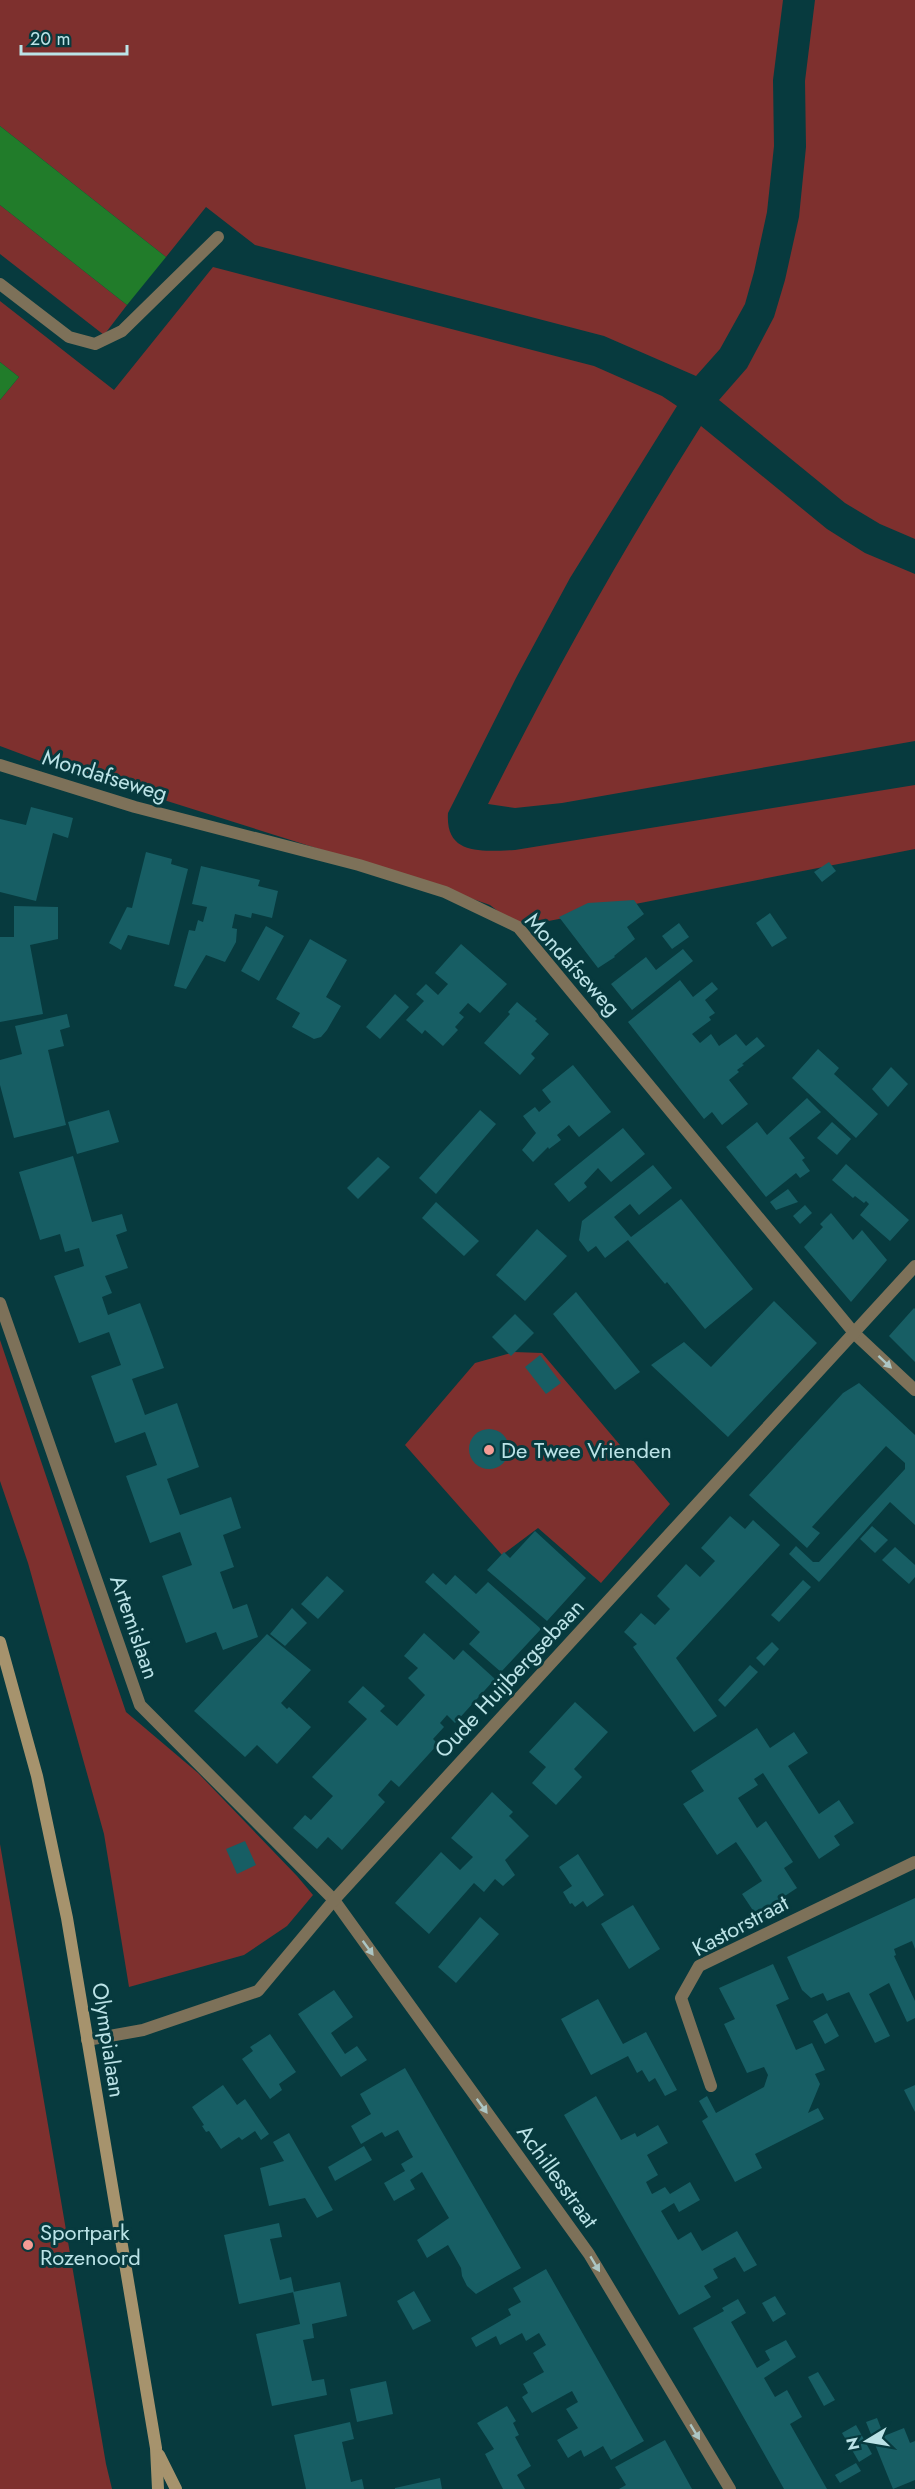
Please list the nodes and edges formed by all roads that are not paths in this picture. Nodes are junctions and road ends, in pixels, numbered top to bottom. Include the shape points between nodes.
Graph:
1 (218, 237) dead end
2 (0, 284) edge
3 (0, 765) edge
4 (915, 1266) edge
5 (0, 1303) edge
6 (855, 1334) junction
7 (915, 1390) edge
8 (0, 1642) edge
9 (915, 1862) edge
10 (334, 1900) junction
11 (87, 2040) junction
12 (711, 2086) dead end
13 (156, 2448) junction
14 (158, 2489) edge
15 (176, 2489) edge
16 (730, 2489) edge

1 - 2 street via 122,331 94,344 69,337
3 - 6 street, Mondafseweg via 135,807 445,891 518,927
4 - 6 street, Oude Huijbergsebaan
5 - 10 street, Artemislaan via 140,1705
6 -> 7 street, Mondafseweg
6 - 10 street, Oude Huijbergsebaan
8 - 11 main road, Olympialaan via 48,1826
9 - 12 street, Kastorstraat via 699,1966 681,1998
10 - 11 street, Oude Huijbergsebaan via 258,1991 143,2030
10 -> 16 street, Achillesstraat via 589,2254
11 - 13 main road, Olympialaan
13 - 14 main road, Olympialaan
13 - 15 main road, Olympialaan

